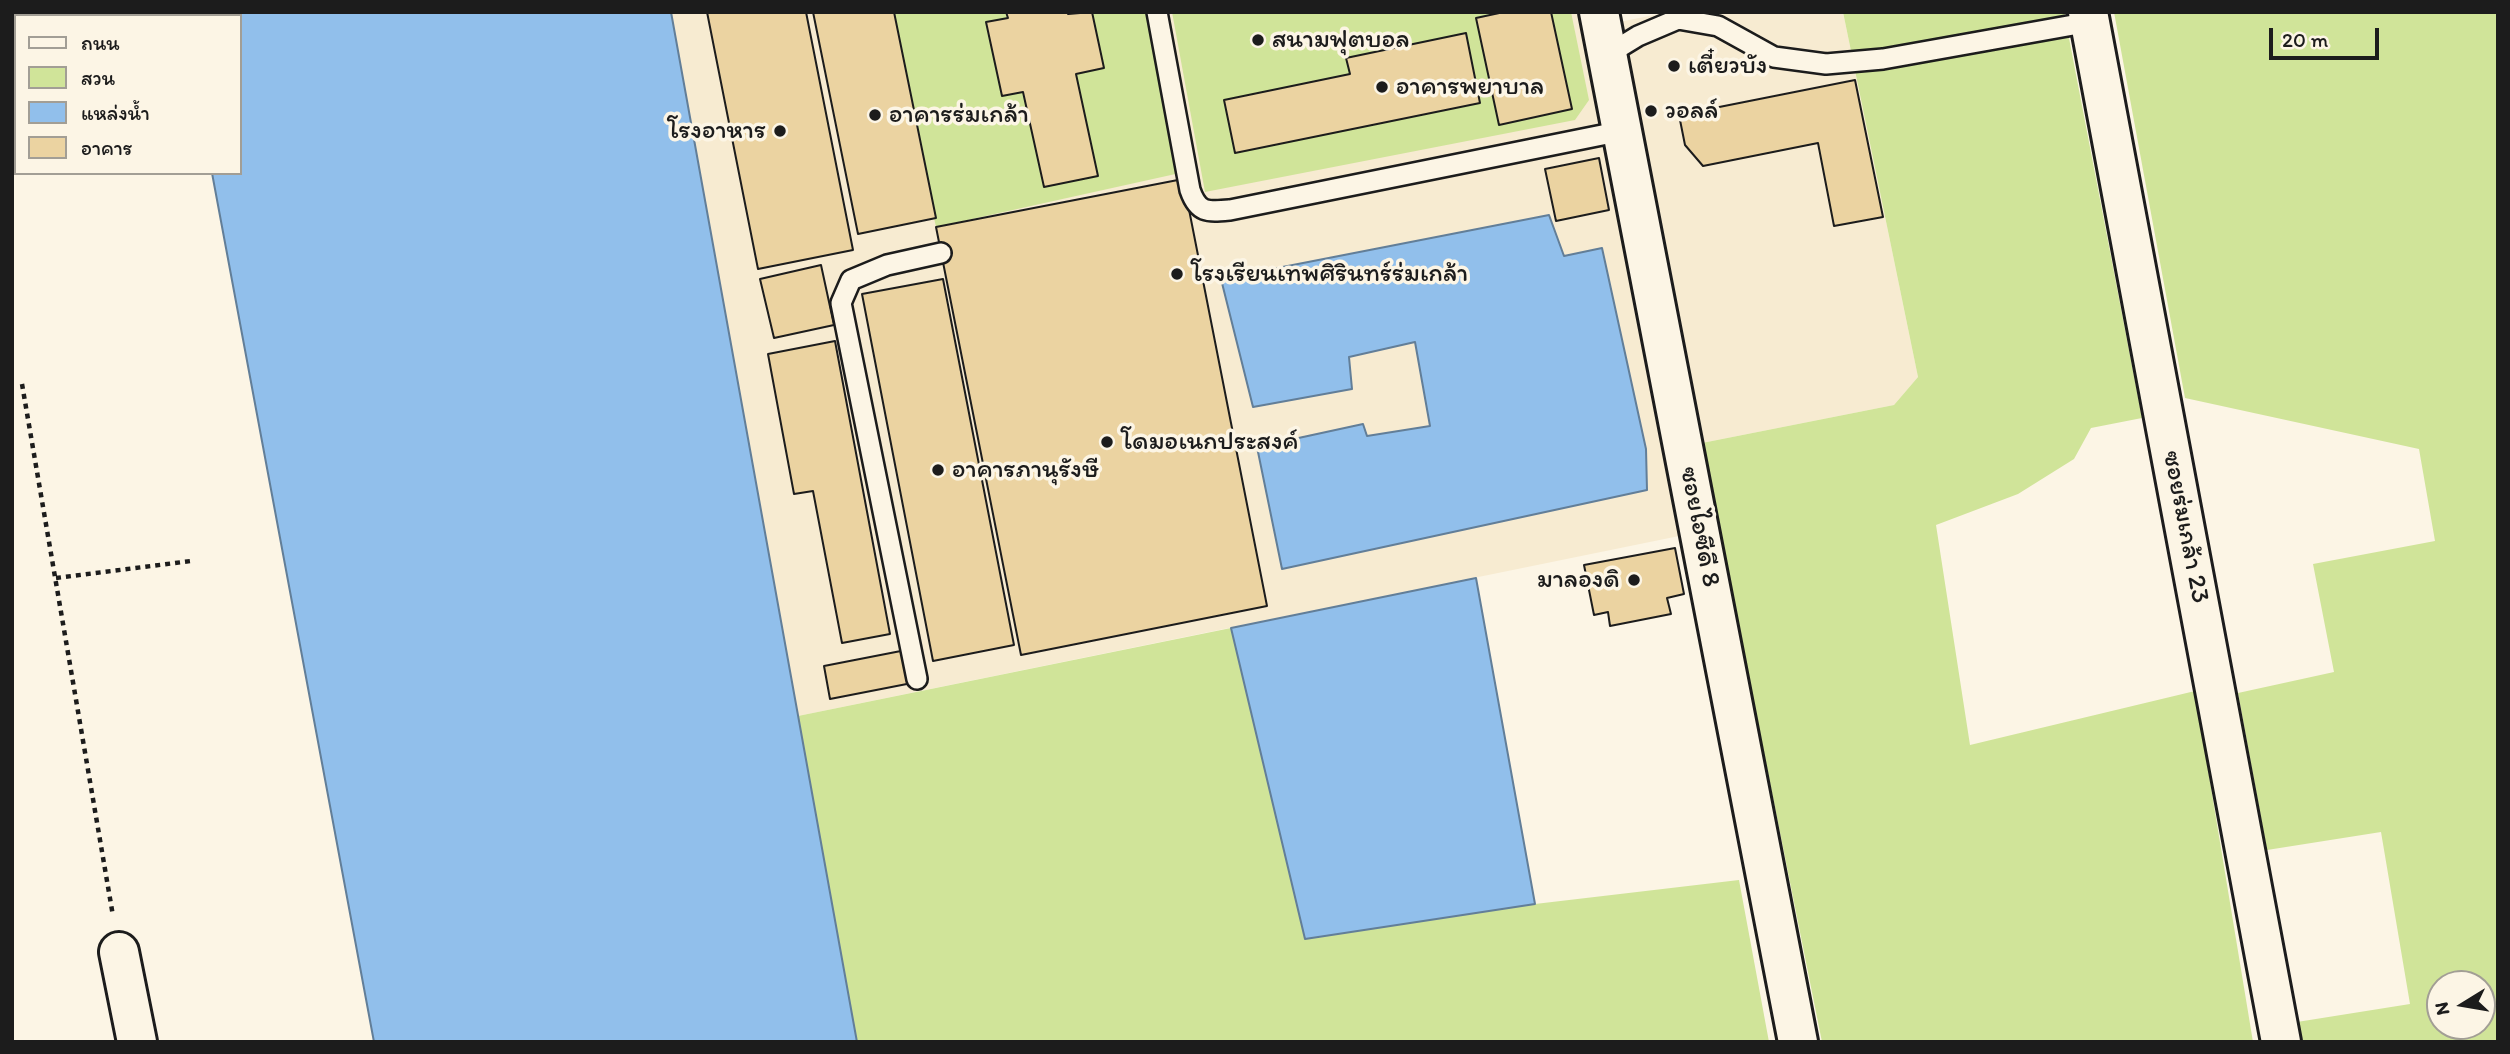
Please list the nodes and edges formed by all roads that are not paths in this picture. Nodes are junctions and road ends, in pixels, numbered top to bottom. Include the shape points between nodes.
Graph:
1 (1157, 12) edge
2 (1599, 12) edge
3 (2089, 17) edge
4 (1607, 55) junction
5 (1622, 131) junction
6 (941, 253) dead end
7 (918, 679) dead end
8 (120, 952) road end
9 (137, 1042) edge
10 (1798, 1042) edge
11 (2281, 1042) edge

1 - 5 lane via 1192,205 1203,210 1230,210
2 - 4 street, ซอยไอซีดี 8
3 - 4 lane via 1883,59 1825,64 1774,57 1718,26 1678,19
3 - 11 street, ซอยร่มเกล้า 23
4 - 5 street, ซอยไอซีดี 8
5 - 10 street, ซอยไอซีดี 8
6 - 7 lane via 887,265 850,280 841,303
8 - 9 street

